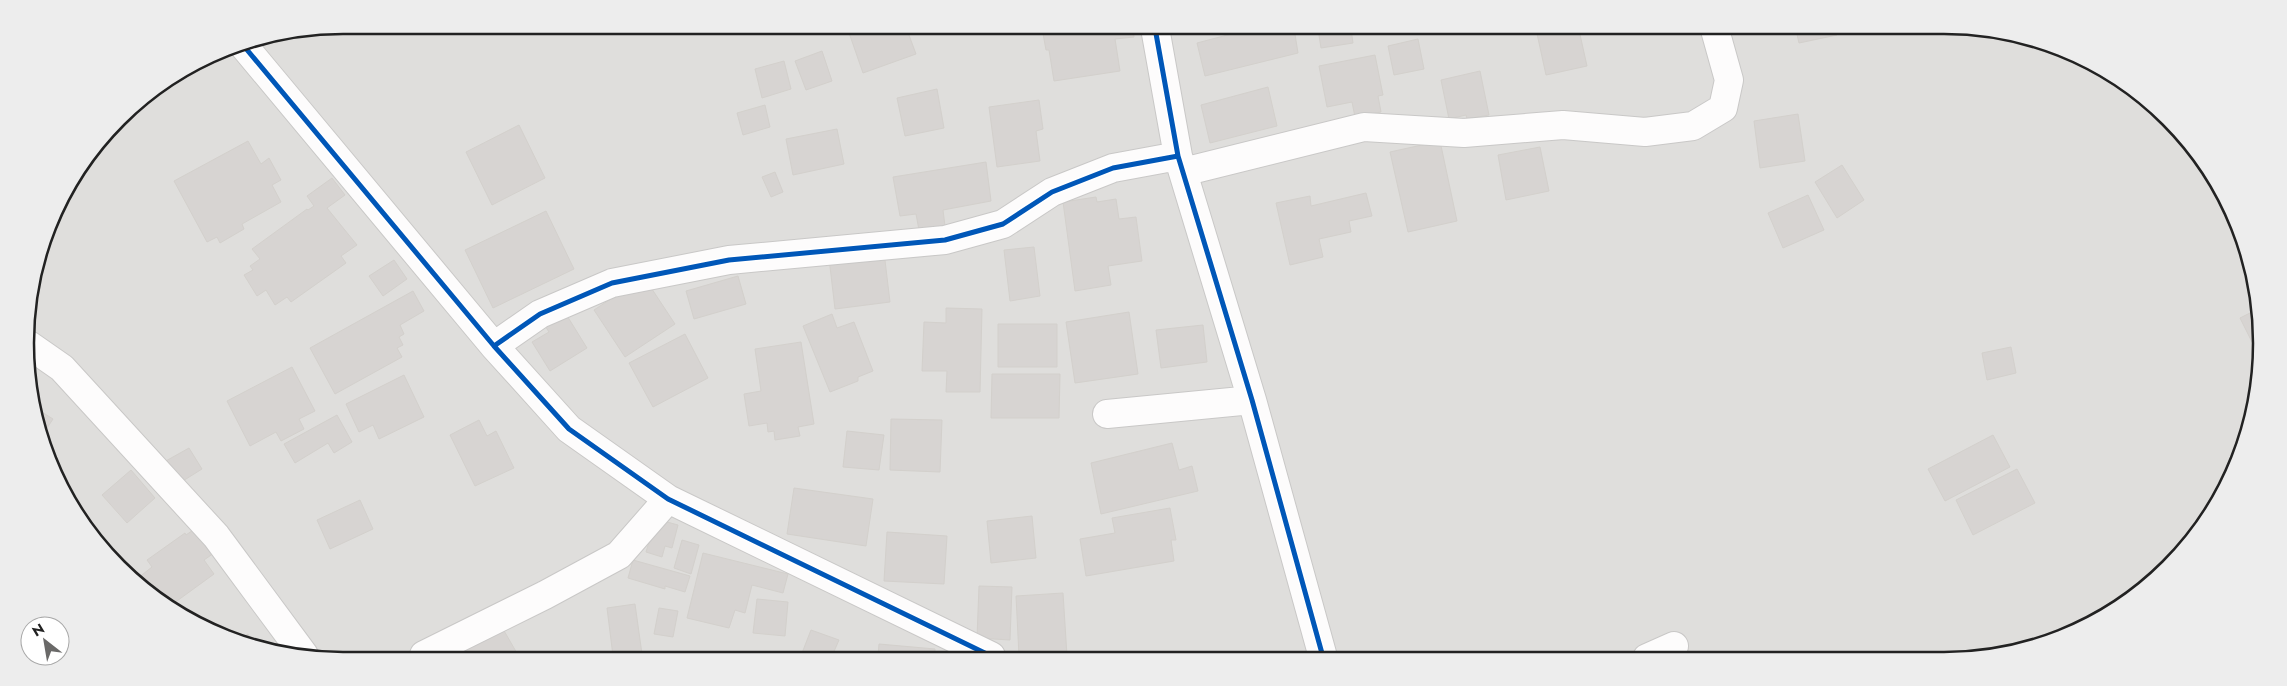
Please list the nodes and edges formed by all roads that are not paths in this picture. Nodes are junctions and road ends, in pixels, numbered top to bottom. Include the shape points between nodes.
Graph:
1 (1156, 34) edge
2 (1716, 34) edge
3 (247, 49) edge
4 (1180, 164) junction
5 (494, 346) junction
6 (34, 348) edge
7 (1252, 400) junction
8 (1107, 414) dead end
9 (668, 499) junction
10 (1674, 646) dead end
11 (300, 649) edge
12 (430, 652) edge
13 (983, 652) edge
14 (1322, 652) edge
15 (1660, 652) edge

1 - 4 street
2 - 4 street via 1728,80 1723,108 1693,126 1645,132 1563,125 1464,133 1364,127
3 - 5 street
4 - 5 street via 1113,168 1052,192 1003,224 944,240 729,260 612,283 540,314
4 - 7 street
5 - 9 street via 569,429
6 - 11 street via 62,368 216,536
7 - 8 street
7 - 14 street
9 - 12 street via 619,555
9 - 13 street
10 - 15 street

